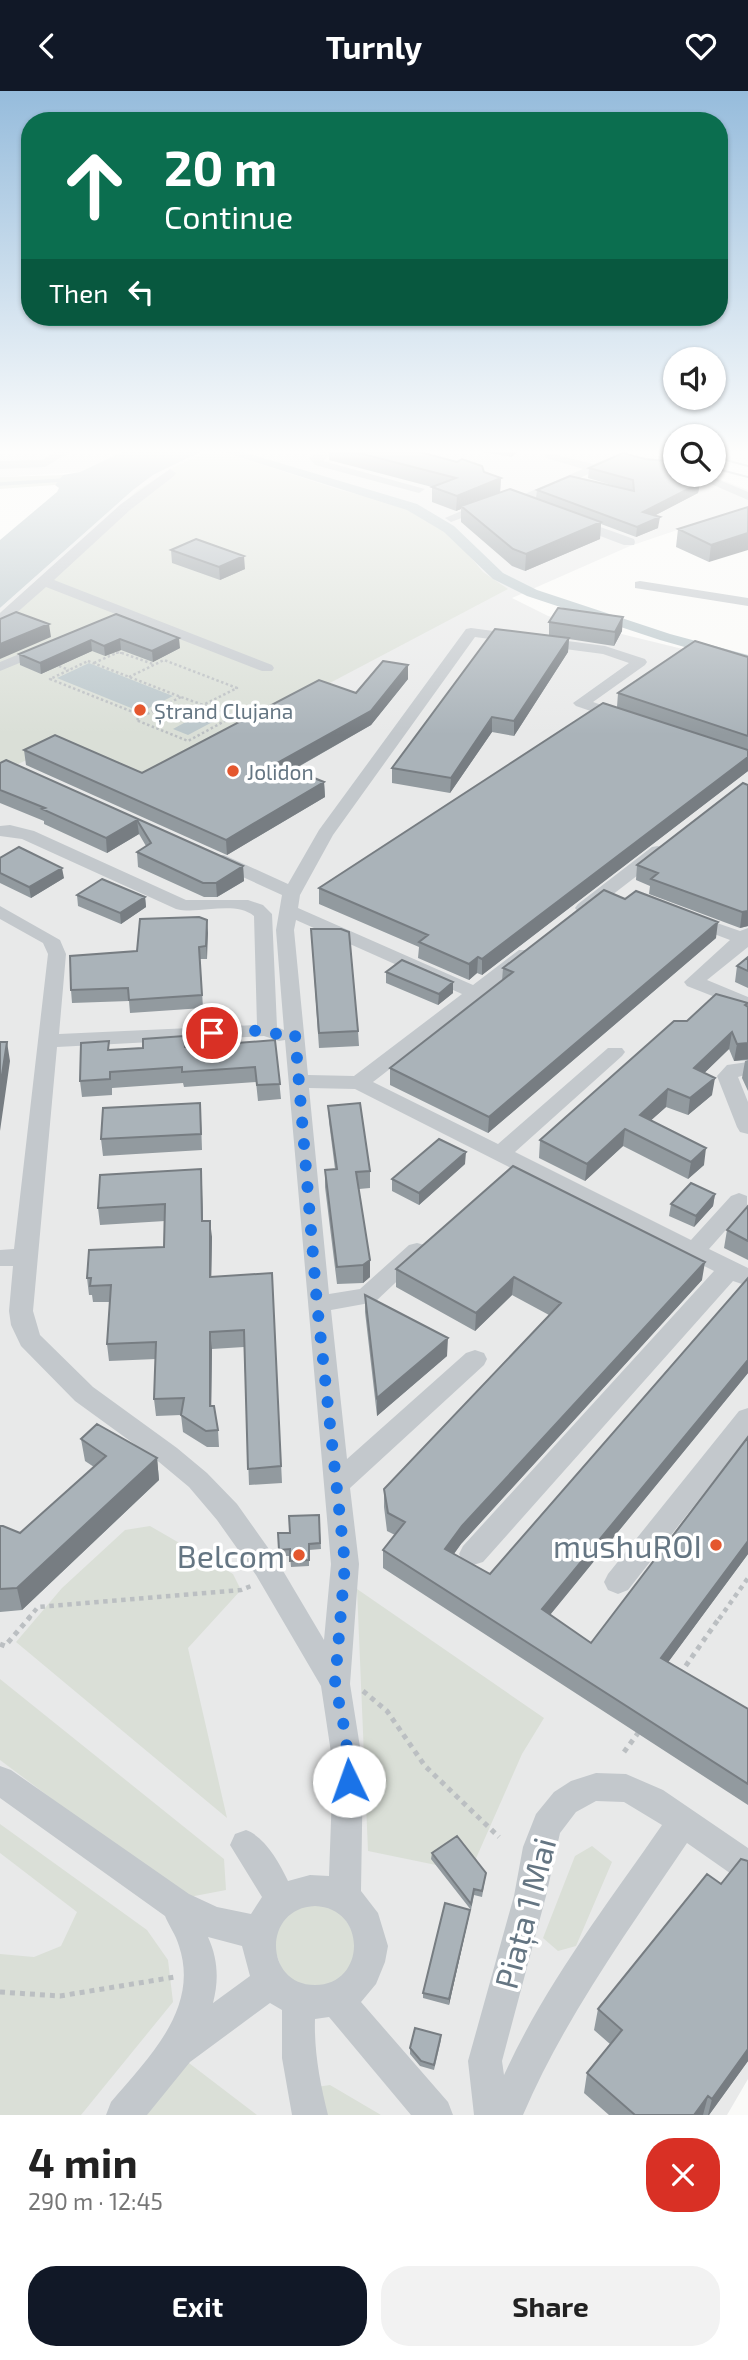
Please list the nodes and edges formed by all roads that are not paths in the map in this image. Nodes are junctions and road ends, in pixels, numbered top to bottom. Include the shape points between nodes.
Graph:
1 (83, 545) edge
2 (47, 582) junction
3 (640, 585) dead end
4 (748, 602) edge
5 (125, 613) junction
6 (0, 620) edge
7 (101, 623) edge
8 (65, 639) edge
9 (0, 667) edge
10 (267, 668) dead end
11 (632, 720) edge
12 (0, 831) edge
13 (674, 839) edge
14 (203, 853) edge
15 (610, 888) junction
16 (635, 897) edge
17 (290, 901) junction
18 (0, 911) edge
19 (671, 911) edge
20 (569, 920) edge
21 (746, 938) edge
22 (538, 944) edge
23 (475, 993) junction
24 (748, 1004) edge
25 (267, 1030) junction
26 (295, 1034) junction
27 (48, 1041) junction
28 (615, 1052) dead end
29 (748, 1068) edge
30 (299, 1081) junction
31 (359, 1083) junction
32 (748, 1127) edge
33 (508, 1159) junction
34 (498, 1181) edge
35 (739, 1201) dead end
36 (437, 1234) edge
37 (694, 1251) junction
38 (12, 1257) edge
39 (739, 1274) edge
40 (317, 1304) junction
41 (475, 1359) dead end
42 (748, 1418) edge
43 (336, 1485) junction
44 (473, 1554) dead end
45 (618, 1582) dead end
46 (336, 1677) junction
47 (0, 1780) edge
48 (682, 1821) junction
49 (246, 1845) dead end
50 (748, 1867) edge
51 (345, 1897) junction
52 (280, 1902) junction
53 (177, 1907) junction
54 (261, 1931) junction
55 (271, 1982) junction
56 (335, 1997) junction
57 (300, 2000) junction
58 (178, 2050) junction
59 (124, 2115) edge
60 (310, 2115) edge
61 (435, 2115) edge
62 (492, 2115) edge
63 (505, 2115) edge

1 - 2 street
2 - 5 street
2 - 6 street
3 - 4 street
5 - 7 street
5 - 10 street
8 - 9 street
11 - 17 street via 581,703 640,662 605,650 471,632 325,834
12 - 25 street via 28,835 156,896 190,907 247,904 261,910
13 - 15 street
14 - 17 street
15 - 16 street
15 - 20 street
17 - 23 street
17 - 26 street via 285,930
18 - 27 street via 51,940 57,954
19 - 21 street
21 - 24 street via 694,982
22 - 23 street
23 - 31 street
25 - 26 street
25 - 27 street
26 - 30 street
27 - 38 street
28 - 33 street
29 - 32 street via 734,1069 727,1076
30 - 31 street
30 - 40 street
31 - 33 street
33 - 34 street
33 - 37 street
35 - 37 street
36 - 40 street via 367,1296
37 - 39 street
38 - 46 street via 30,1340 84,1394 198,1480 228,1512
39 - 44 street
40 - 43 street
41 - 43 street
42 - 45 street
43 - 46 street via 345,1564
46 - 51 street via 348,1766
47 - 53 street
48 - 50 street, Piața 1 Mai
48 - 62 street, Piața 1 Mai via 626,1787 582,1791 556,1811 539,1847 485,2061
48 - 63 street, Piața 1 Mai via 561,2003 533,2051
49 - 52 street via 271,1880
51 - 52 street via 313,1889
51 - 56 street via 359,1908 371,1940 362,1974 351,1988
52 - 54 street
53 - 54 street via 219,1926
53 - 58 street via 198,1947 202,1973
54 - 55 street via 258,1949
55 - 57 street
55 - 58 street
56 - 57 street via 318,2002
56 - 61 street
57 - 60 street via 296,2025 299,2070
58 - 59 street

